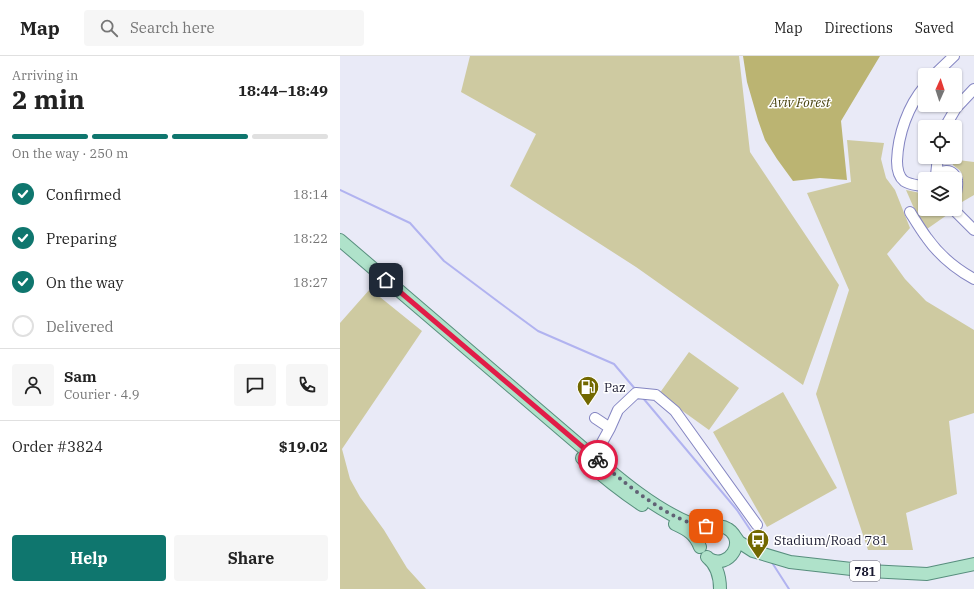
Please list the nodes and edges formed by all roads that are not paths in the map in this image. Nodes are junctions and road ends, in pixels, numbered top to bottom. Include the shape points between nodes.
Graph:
1 (954, 56) edge
2 (941, 68) edge
3 (974, 89) edge
4 (918, 96) edge
5 (949, 120) edge
6 (944, 164) edge
7 (950, 171) joint
8 (941, 172) edge
9 (918, 182) edge
10 (912, 184) junction
11 (918, 185) edge
12 (910, 212) dead end
13 (960, 216) edge
14 (974, 230) edge
15 (340, 240) edge
16 (340, 251) edge
17 (974, 280) edge
18 (596, 418) dead end
19 (610, 428) junction
20 (594, 463) junction
21 (757, 525) dead end
22 (711, 527) junction
23 (734, 535) junction
24 (700, 547) junction
25 (757, 552) junction
26 (729, 557) junction
27 (709, 559) junction
28 (974, 564) edge
29 (720, 586) edge

1 - 2 street
3 - 5 street via 956,108
4 - 10 street via 902,128 898,146 898,172 904,181
6 - 7 street
7 - 8 street
9 - 10 street
10 - 11 street
12 - 17 street via 937,249
13 - 14 street
15 - 20 main road
16 - 20 main road
18 - 19 street
19 - 20 street
19 - 21 street via 618,410 636,393 656,395 675,411
20 - 22 main road via 666,512 698,526
20 - 24 main road via 616,486 638,502 689,531 695,536
22 - 23 main road via 723,526
22 - 24 main road via 702,535
23 - 25 main road, 781 via 739,542
23 - 26 main road via 735,549
24 - 27 main road
25 - 26 main road, 781
25 - 28 main road, 781 via 790,562 869,571 927,574
26 - 27 main road via 718,561
26 - 29 main road via 721,574
27 - 29 main road via 716,569

